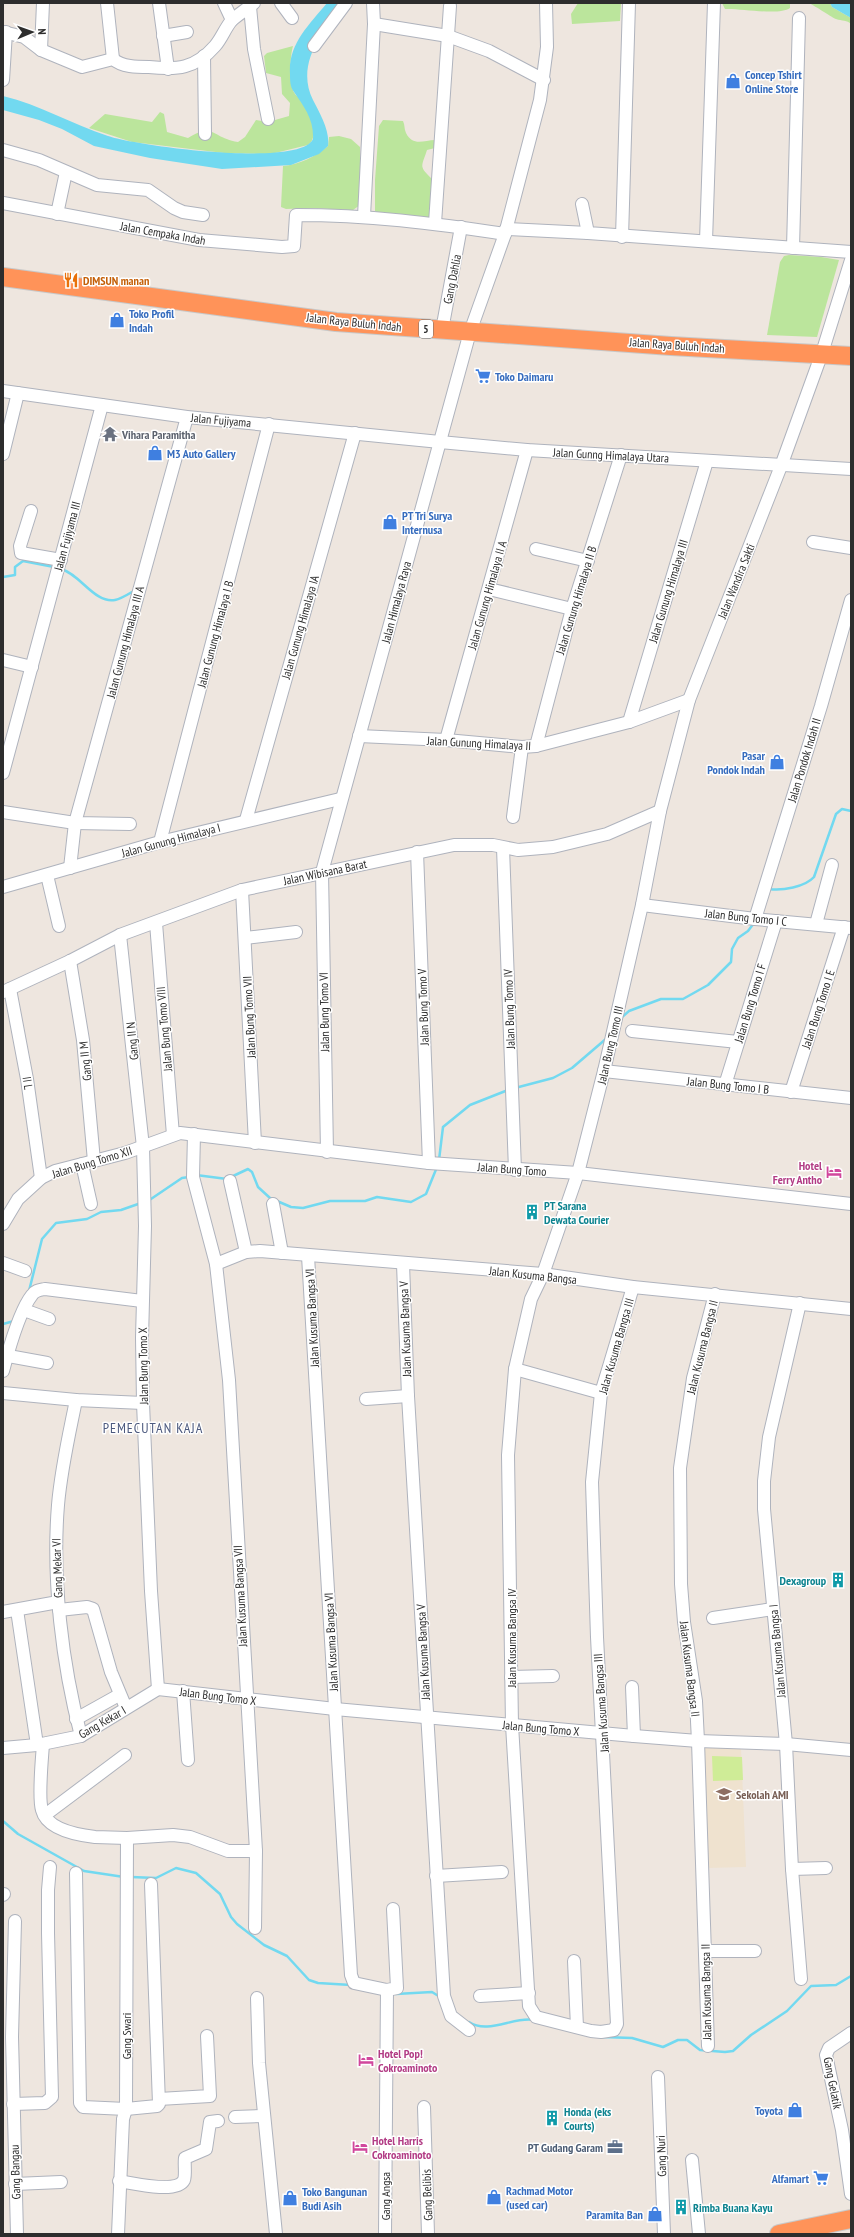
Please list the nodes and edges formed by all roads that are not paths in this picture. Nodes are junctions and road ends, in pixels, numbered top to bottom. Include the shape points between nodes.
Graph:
1 (43, 3) edge
2 (107, 3) edge
3 (159, 3) edge
4 (224, 3) edge
5 (281, 3) edge
6 (346, 3) edge
7 (372, 3) edge
8 (546, 3) edge
9 (629, 3) edge
10 (714, 3) edge
11 (252, 5) edge
12 (450, 6) dead end
13 (292, 18) dead end
14 (799, 18) dead end
15 (232, 20) junction
16 (374, 24) junction
17 (4, 32) edge
18 (187, 32) dead end
19 (163, 36) junction
20 (448, 36) junction
21 (314, 46) dead end
22 (41, 50) junction
23 (204, 56) junction
24 (113, 59) junction
25 (168, 69) junction
26 (3, 80) edge
27 (544, 80) junction
28 (268, 118) dead end
29 (205, 134) dead end
30 (3, 150) edge
31 (66, 172) junction
32 (3, 203) edge
33 (582, 204) dead end
34 (57, 214) junction
35 (203, 215) dead end
36 (364, 216) junction
37 (435, 223) junction
38 (461, 227) junction
39 (506, 232) junction
40 (588, 233) junction
41 (622, 237) junction
42 (706, 241) junction
43 (793, 248) junction
44 (851, 252) edge
45 (851, 260) edge
46 (3, 277) edge
47 (442, 330) junction
48 (470, 332) junction
49 (822, 353) junction
50 (851, 356) edge
51 (3, 391) edge
52 (18, 393) junction
53 (102, 405) junction
54 (187, 417) junction
55 (269, 424) junction
56 (355, 433) junction
57 (440, 442) junction
58 (527, 450) junction
59 (3, 454) edge
60 (621, 455) junction
61 (707, 461) junction
62 (781, 466) junction
63 (851, 469) edge
64 (31, 511) dead end
65 (812, 542) dead end
66 (851, 548) edge
67 (536, 549) dead end
68 (61, 560) junction
69 (588, 561) junction
70 (489, 589) junction
71 (851, 600) edge
72 (572, 608) junction
73 (3, 660) edge
74 (32, 667) junction
75 (689, 700) junction
76 (629, 722) junction
77 (359, 736) junction
78 (446, 740) junction
79 (536, 746) junction
80 (522, 747) junction
81 (3, 773) edge
82 (340, 799) junction
83 (660, 811) junction
84 (3, 812) edge
85 (513, 817) dead end
86 (246, 820) junction
87 (75, 823) junction
88 (130, 824) dead end
89 (160, 842) junction
90 (503, 848) junction
91 (417, 852) junction
92 (832, 865) dead end
93 (70, 868) junction
94 (322, 872) junction
95 (47, 875) junction
96 (3, 887) edge
97 (242, 890) junction
98 (642, 906) junction
99 (755, 919) junction
100 (776, 921) junction
101 (156, 923) junction
102 (816, 924) junction
103 (59, 926) dead end
104 (847, 927) edge
105 (296, 932) dead end
106 (120, 935) junction
107 (245, 938) junction
108 (70, 961) junction
109 (7, 991) edge
110 (632, 1031) dead end
111 (738, 1042) junction
112 (604, 1072) junction
113 (725, 1085) junction
114 (792, 1092) junction
115 (851, 1098) edge
116 (194, 1134) junction
117 (173, 1135) junction
118 (255, 1143) junction
119 (143, 1147) junction
120 (327, 1152) junction
121 (88, 1162) junction
122 (429, 1163) junction
123 (515, 1170) junction
124 (578, 1174) junction
125 (41, 1178) junction
126 (230, 1181) dead end
127 (91, 1204) dead end
128 (273, 1204) dead end
129 (851, 1204) edge
130 (3, 1224) edge
131 (246, 1252) junction
132 (282, 1253) junction
133 (308, 1256) junction
134 (3, 1263) edge
135 (216, 1264) junction
136 (403, 1264) junction
137 (24, 1271) dead end
138 (543, 1274) junction
139 (633, 1287) junction
140 (715, 1294) junction
141 (142, 1301) junction
142 (800, 1303) junction
143 (851, 1309) edge
144 (24, 1310) junction
145 (49, 1319) dead end
146 (5, 1355) edge
147 (46, 1363) dead end
148 (514, 1369) junction
149 (3, 1371) edge
150 (3, 1393) edge
151 (602, 1393) junction
152 (408, 1396) junction
153 (366, 1399) dead end
154 (76, 1400) junction
155 (143, 1403) junction
156 (58, 1606) junction
157 (773, 1609) junction
158 (17, 1610) junction
159 (3, 1612) edge
160 (713, 1618) dead end
161 (553, 1676) dead end
162 (511, 1677) junction
163 (632, 1687) dead end
164 (158, 1689) junction
165 (183, 1691) junction
166 (119, 1695) junction
167 (246, 1700) junction
168 (126, 1708) junction
169 (335, 1709) junction
170 (426, 1717) junction
171 (76, 1719) junction
172 (512, 1725) junction
173 (604, 1733) junction
174 (81, 1736) junction
175 (634, 1736) junction
176 (698, 1741) junction
177 (786, 1744) junction
178 (40, 1745) junction
179 (3, 1748) edge
180 (851, 1750) edge
181 (125, 1754) dead end
182 (188, 1760) dead end
183 (45, 1815) junction
184 (127, 1838) junction
185 (256, 1851) junction
186 (50, 1867) dead end
187 (826, 1868) dead end
188 (792, 1869) junction
189 (502, 1872) dead end
190 (76, 1873) dead end
191 (436, 1876) junction
192 (151, 1884) dead end
193 (393, 1909) dead end
194 (15, 1921) dead end
195 (255, 1928) dead end
196 (755, 1951) dead end
197 (706, 1952) junction
198 (574, 1961) dead end
199 (801, 1979) dead end
200 (392, 1990) junction
201 (529, 1993) junction
202 (480, 1996) dead end
203 (257, 1998) dead end
204 (529, 2006) joint
205 (577, 2027) junction
206 (469, 2030) dead end
207 (851, 2033) edge
208 (207, 2036) dead end
209 (7, 2037) edge
210 (708, 2046) dead end
211 (658, 2077) dead end
212 (159, 2099) junction
213 (13, 2104) junction
214 (424, 2107) dead end
215 (126, 2109) junction
216 (264, 2116) junction
217 (235, 2117) dead end
218 (218, 2121) dead end
219 (8, 2128) edge
220 (692, 2160) dead end
221 (119, 2181) junction
222 (61, 2182) dead end
223 (15, 2184) junction
224 (851, 2194) edge
225 (851, 2219) edge
226 (822, 2230) edge
227 (17, 2234) edge
228 (118, 2234) edge
229 (276, 2234) edge
230 (385, 2234) edge
231 (428, 2234) edge
232 (664, 2234) edge
233 (699, 2234) edge
234 (779, 2234) edge

1 - 22 street
2 - 24 street
3 - 19 street
4 - 15 street
5 - 13 street
6 - 21 street
7 - 16 street
8 - 27 street, Jalan Himalaya Raya
9 - 41 street
10 - 42 street
11 - 15 street
11 - 28 street via 254,49
12 - 20 street
14 - 43 street
15 - 23 street via 215,46
16 - 20 street
16 - 36 street
17 - 22 street via 24,37
17 - 26 street
18 - 19 street
19 - 25 street
20 - 27 street via 489,50
20 - 37 street
22 - 24 street via 82,66
23 - 25 street via 191,66
23 - 29 street
24 - 25 street via 122,64
27 - 39 street, Jalan Himalaya Raya
30 - 31 street via 39,160
31 - 34 street
31 - 35 street via 104,186 148,190 174,208
32 - 34 street, Jalan Cempaka Indah
33 - 40 street
34 - 36 street, Jalan Cempaka Indah via 199,240 290,248 294,245 296,215
36 - 37 street
37 - 38 street
38 - 39 street
38 - 47 street, Gang Dahlia
39 - 40 street
39 - 48 street, Jalan Himalaya Raya
40 - 41 street
41 - 42 street
42 - 43 street
43 - 44 street
45 - 49 street, Jalan Wandira Sakti
46 - 47 highway, Jalan Raya Buluh Indah / 5 via 336,322
47 - 48 highway, Jalan Raya Buluh Indah / 5
48 - 49 highway, Jalan Raya Buluh Indah / 5
48 - 57 street, Jalan Himalaya Raya
49 - 50 highway, Jalan Raya Buluh Indah / 5
49 - 62 street, Jalan Wandira Sakti
51 - 52 street, Jalan Fujiyama
52 - 53 street, Jalan Fujiyama
52 - 59 street
53 - 54 street, Jalan Fujiyama
53 - 68 street, Jalan Fujiyama III
54 - 55 street, Jalan Fujiyama
54 - 87 street, Jalan Gunung Himalaya III A
55 - 56 street, Jalan Fujiyama
55 - 89 street, Jalan Gunung Himalaya I B
56 - 57 street, Jalan Fujiyama
56 - 86 street, Jalan Gunung Himalaya IA
57 - 58 street, Jalan Gunng Himalaya Utara
57 - 77 street, Jalan Himalaya Raya
58 - 60 street, Jalan Gunng Himalaya Utara
58 - 70 street, Jalan Gunung Himalaya II A
60 - 61 street, Jalan Gunng Himalaya Utara
60 - 69 street, Jalan Gunung Himalaya II B
61 - 62 street, Jalan Gunng Himalaya Utara
61 - 76 street, Jalan Gunung Himalaya III
62 - 63 street, Jalan Gunng Himalaya Utara
62 - 75 street, Jalan Wandira Sakti
64 - 68 street via 20,546 21,553
65 - 66 street
67 - 69 street
68 - 74 street, Jalan Fujiyama III
69 - 72 street, Jalan Gunung Himalaya II B
70 - 72 street
70 - 78 street, Jalan Gunung Himalaya II A
71 - 99 street, Jalan Pondok Indah II
72 - 79 street, Jalan Gunung Himalaya II B
73 - 74 street
74 - 81 street, Jalan Fujiyama III
75 - 76 street, Jalan Gunung Himalaya II
75 - 83 street, Jalan Wandira Sakti
76 - 79 street, Jalan Gunung Himalaya II
77 - 78 street, Jalan Gunung Himalaya II
77 - 82 street, Jalan Himalaya Raya
78 - 80 street, Jalan Gunung Himalaya II
79 - 80 street, Jalan Gunung Himalaya II
80 - 85 street
82 - 86 street, Jalan Gunung Himalaya I
82 - 94 street, Jalan Himalaya Raya
83 - 90 street, Jalan Wibisana Barat via 606,834 564,845 534,849
83 - 98 street, Jalan Bung Tomo III
84 - 87 street
86 - 89 street, Jalan Gunung Himalaya I
87 - 88 street
87 - 93 street, Jalan Gunung Himalaya III A
89 - 93 street, Jalan Gunung Himalaya I
90 - 91 street, Jalan Wibisana Barat via 475,843
90 - 123 street, Jalan Bung Tomo IV
91 - 94 street, Jalan Wibisana Barat
91 - 122 street, Jalan Bung Tomo V
92 - 102 street
93 - 95 street, Jalan Gunung Himalaya I
94 - 97 street, Jalan Wibisana Barat
94 - 120 street, Jalan Bung Tomo VI
95 - 96 street, Jalan Gunung Himalaya I
95 - 103 street
97 - 101 street, Jalan Wibisana Barat
97 - 107 street, Jalan Bung Tomo VII
98 - 99 street, Jalan Bung Tomo I C
98 - 112 street, Jalan Bung Tomo III
99 - 100 street, Jalan Bung Tomo I C
100 - 102 street, Jalan Bung Tomo I C
100 - 111 street, Jalan Bung Tomo I F
101 - 106 street, Jalan Wibisana Barat
101 - 117 street, Jalan Bung Tomo VIII
102 - 104 street, Jalan Bung Tomo I C
104 - 114 street, Jalan Bung Tomo I E
105 - 107 street
106 - 108 street, Jalan Wibisana Barat
106 - 119 street, Gang II N
107 - 118 street, Jalan Bung Tomo VII
108 - 109 street, Jalan Wibisana Barat
108 - 121 street, Gang II M via 83,1040
109 - 125 street, II L via 27,1079
110 - 111 street
111 - 113 street, Jalan Bung Tomo I F
112 - 113 street, Jalan Bung Tomo I B
112 - 124 street, Jalan Bung Tomo III
113 - 114 street, Jalan Bung Tomo I B
114 - 115 street, Jalan Bung Tomo I B
116 - 117 street, Jalan Bung Tomo
116 - 118 street, Jalan Bung Tomo
116 - 135 street, Jalan Kusuma Bangsa VII via 192,1174
117 - 119 street
118 - 120 street, Jalan Bung Tomo
119 - 121 street, Jalan Bung Tomo XII
119 - 141 street, Jalan Bung Tomo X via 145,1226
120 - 122 street, Jalan Bung Tomo
121 - 125 street, Jalan Bung Tomo XII via 55,1171
121 - 127 street, Gang II M
122 - 123 street, Jalan Bung Tomo
123 - 124 street, Jalan Bung Tomo
124 - 129 street, Jalan Bung Tomo
124 - 138 street, Jalan Bung Tomo III
125 - 130 street, Jalan Bung Tomo XII via 18,1199
126 - 131 street
128 - 132 street
131 - 132 street, Jalan Kusuma Bangsa
131 - 135 street, Jalan Kusuma Bangsa
132 - 133 street, Jalan Kusuma Bangsa
133 - 136 street, Jalan Kusuma Bangsa
133 - 169 street, Jalan Kusuma Bangsa VI
134 - 137 street
135 - 167 street, Jalan Kusuma Bangsa VII via 229,1380
136 - 138 street, Jalan Kusuma Bangsa
136 - 152 street, Jalan Kusuma Bangsa V
138 - 139 street, Jalan Kusuma Bangsa
138 - 148 street, Jalan Kusuma Bangsa IV via 531,1299
139 - 140 street, Jalan Kusuma Bangsa
139 - 151 street, Jalan Kusuma Bangsa III
140 - 142 street, Jalan Kusuma Bangsa
140 - 176 street, Jalan Kusuma Bangsa II via 693,1378 680,1468 681,1584 696,1701
141 - 144 street via 45,1289 36,1290
141 - 155 street, Jalan Bung Tomo X
142 - 143 street, Jalan Kusuma Bangsa
142 - 157 street, Jalan Kusuma Bangsa I via 768,1437 764,1481
144 - 145 street
144 - 146 street
146 - 147 street
146 - 149 street
148 - 151 street
148 - 162 street, Jalan Kusuma Bangsa IV via 508,1455
150 - 154 street
151 - 173 street, Jalan Kusuma Bangsa III via 592,1482 592,1510
152 - 153 street
152 - 170 street, Jalan Kusuma Bangsa V
154 - 155 street
154 - 156 street, Gang Mekar VI via 58,1504 55,1550
155 - 164 street, Jalan Bung Tomo X
156 - 158 street
156 - 166 street via 94,1609 101,1641
156 - 171 street, Gang Mekar VI
157 - 160 street
157 - 177 street, Jalan Kusuma Bangsa I
158 - 159 street
158 - 178 street
161 - 162 street
162 - 172 street, Jalan Kusuma Bangsa IV
163 - 175 street
164 - 165 street, Jalan Bung Tomo X
164 - 168 street, Gang Kekar I
165 - 167 street, Jalan Bung Tomo X
165 - 182 street
166 - 168 street
166 - 171 street
167 - 169 street, Jalan Bung Tomo X
167 - 185 street, Jalan Kusuma Bangsa VII
168 - 174 street, Gang Kekar I
169 - 170 street, Jalan Bung Tomo X
169 - 200 street, Jalan Kusuma Bangsa VI via 352,1980 360,1986
170 - 172 street, Jalan Bung Tomo X
170 - 191 street, Jalan Kusuma Bangsa V
171 - 174 street, Gang Mekar VI
172 - 173 street, Jalan Bung Tomo X
172 - 201 street, Jalan Kusuma Bangsa IV
173 - 175 street, Jalan Bung Tomo X
173 - 205 street, Jalan Kusuma Bangsa III via 617,2024 614,2030 606,2031
174 - 178 street, Gang Kekar I
175 - 176 street, Jalan Bung Tomo X
176 - 177 street, Jalan Bung Tomo X
176 - 197 street, Jalan Kusuma Bangsa II
177 - 180 street, Jalan Bung Tomo X
177 - 188 street, Jalan Kusuma Bangsa I
178 - 179 street, Gang Kekar I
178 - 183 street via 42,1810
181 - 183 street
183 - 184 street via 58,1827 82,1836
184 - 185 street via 183,1836 228,1851
184 - 215 street, Gang Swari
185 - 195 street, Jalan Kusuma Bangsa VII
186 - 213 street via 48,1933 52,2097 45,2102
187 - 188 street
188 - 199 street, Jalan Kusuma Bangsa I
189 - 191 street
190 - 215 street via 80,2103 83,2107
191 - 206 street, Jalan Kusuma Bangsa V via 444,2000 451,2016
192 - 212 street
193 - 200 street, Gang Angsa
194 - 209 street, Gang Bangau
196 - 197 street
197 - 210 street, Jalan Kusuma Bangsa II
198 - 205 street
200 - 230 street, Gang Angsa
201 - 202 street
201 - 204 street, Jalan Kusuma Bangsa IV
203 - 216 street
204 - 205 street, Jalan Kusuma Bangsa III via 536,2017
207 - 224 street, Gang Gelatik via 829,2048 826,2055 842,2130
208 - 212 street via 210,2096
209 - 213 street, Gang Bangau
211 - 232 street, Gang Nuri
212 - 215 street via 157,2106
213 - 219 street, Gang Bangau
214 - 231 street, Gang Belibis
215 - 221 street, Gang Swari via 123,2119
216 - 217 street
216 - 229 street
218 - 221 street via 210,2122 206,2149 185,2158 184,2180 180,2184 171,2187
219 - 223 street, Gang Bangau
220 - 233 street
221 - 228 street, Gang Swari
222 - 223 street
223 - 227 street, Gang Bangau
225 - 226 highway
226 - 234 highway

